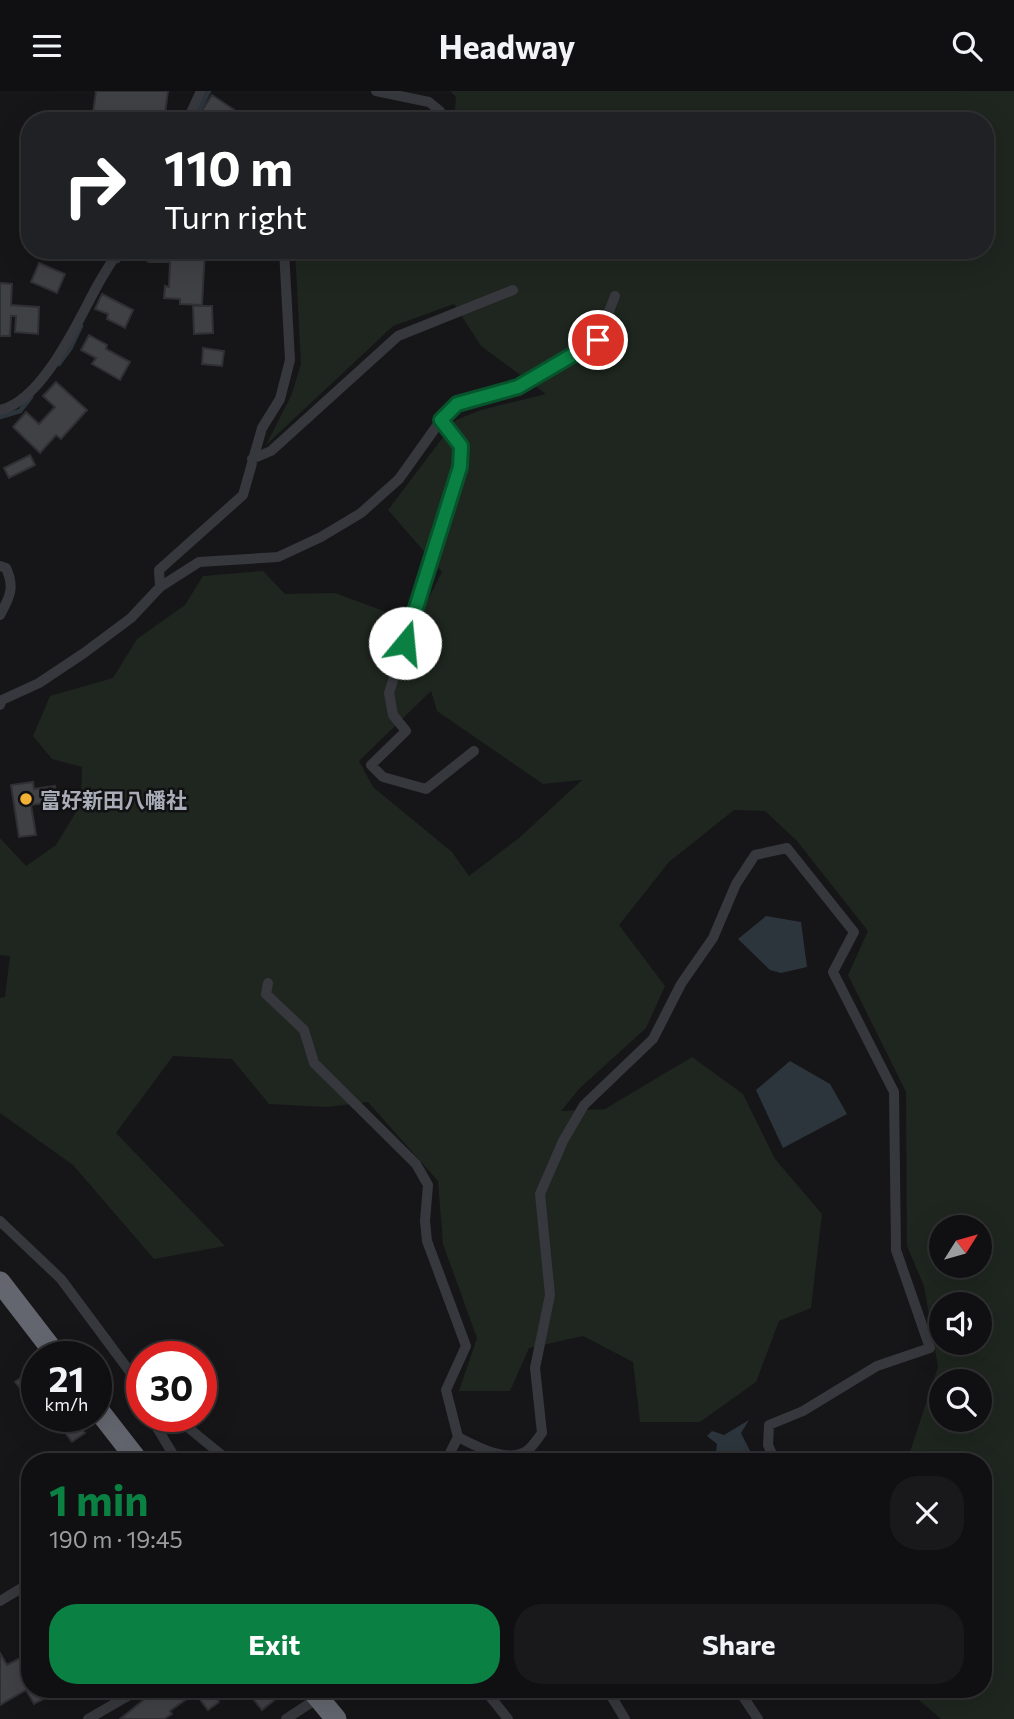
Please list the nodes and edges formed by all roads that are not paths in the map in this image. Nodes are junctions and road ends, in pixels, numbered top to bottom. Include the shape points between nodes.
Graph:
1 (201, 91) edge
2 (376, 91) edge
3 (191, 112) edge
4 (440, 112) edge
5 (113, 259) edge
6 (284, 259) edge
7 (513, 291) dead end
8 (615, 296) dead end
9 (0, 409) edge
10 (441, 420) junction
11 (253, 459) junction
12 (0, 566) edge
13 (160, 587) junction
14 (0, 615) edge
15 (0, 705) edge
16 (474, 751) dead end
17 (268, 983) dead end
18 (0, 1221) edge
19 (0, 1282) edge
20 (45, 1341) edge
21 (126, 1366) edge
22 (112, 1428) edge
23 (160, 1432) edge
24 (194, 1432) edge
25 (458, 1437) junction
26 (132, 1453) edge
27 (172, 1453) edge
28 (219, 1453) edge
29 (450, 1453) edge
30 (496, 1453) edge
31 (522, 1453) edge
32 (772, 1453) edge
33 (21, 1588) edge
34 (0, 1601) edge
35 (124, 1698) edge
36 (310, 1698) edge
37 (318, 1698) edge
38 (491, 1698) edge
39 (612, 1698) edge
40 (744, 1698) edge
41 (88, 1719) edge
42 (286, 1719) edge
43 (336, 1719) edge
44 (508, 1719) edge
45 (625, 1719) edge
46 (758, 1719) edge

1 - 3 street
2 - 4 street via 429,102
5 - 9 street via 64,351 13,407
6 - 11 street via 290,360 280,399 262,428
7 - 11 street via 398,337 271,451
8 - 10 street via 598,340 518,387 457,404
10 - 13 street via 399,479 360,513 321,537 278,557 199,562
10 - 16 street via 461,446 460,467 389,693 393,715 407,731 371,765 383,777 426,789
11 - 13 street via 243,495 159,570
12 - 14 street via 12,581
13 - 15 street via 131,618 84,653
17 - 25 street via 266,994 304,1030 314,1063 416,1164 428,1185 427,1241 466,1346 446,1390
18 - 21 street via 61,1279
19 - 20 highway
22 - 26 highway
23 - 27 street
24 - 28 street
25 - 29 street
25 - 30 street
31 - 32 street via 542,1433 535,1368 550,1295 540,1194 563,1141 584,1105 653,1039 755,855 787,848 854,933 833,972 894,1092 895,1250 930,1348 877,1366 803,1411 769,1425
33 - 34 street
35 - 41 street
36 - 42 street
37 - 43 highway
38 - 44 street
39 - 45 street
40 - 46 street

